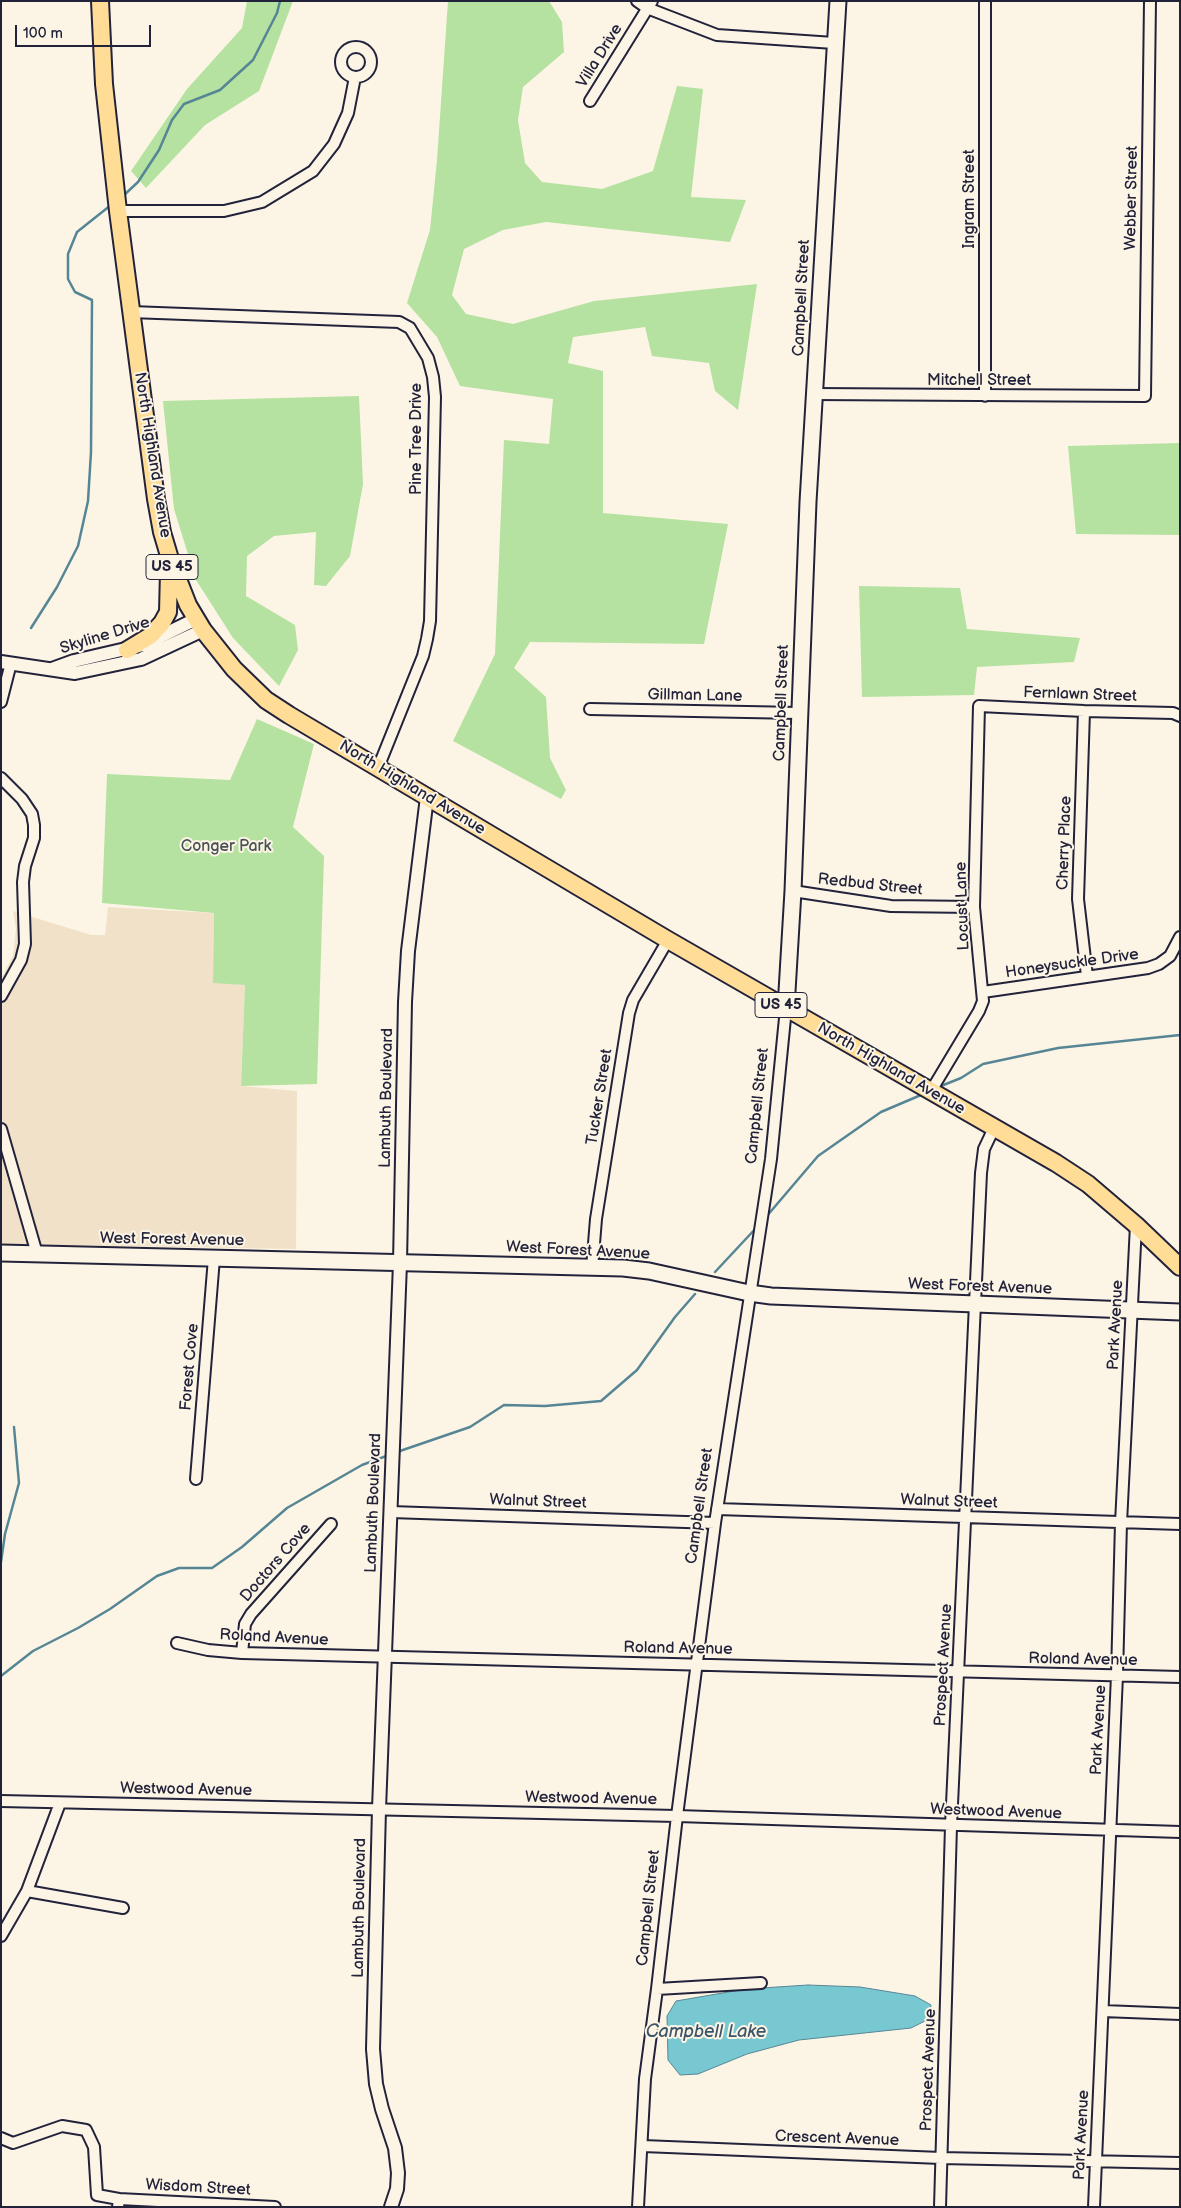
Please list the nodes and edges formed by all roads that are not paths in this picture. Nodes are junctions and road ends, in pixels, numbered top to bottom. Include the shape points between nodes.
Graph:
1 (100, 1) edge
2 (637, 1) edge
3 (838, 1) edge
4 (985, 1) edge
5 (1150, 1) edge
6 (650, 5) edge
7 (834, 43) junction
8 (355, 77) dead end
9 (590, 102) dead end
10 (118, 211) junction
11 (131, 312) junction
12 (813, 394) junction
13 (985, 396) junction
14 (1145, 396) joint
15 (170, 559) junction
16 (200, 624) junction
17 (127, 650) junction
18 (6, 662) edge
19 (50, 670) junction
20 (1, 702) edge
21 (979, 706) joint
22 (590, 709) dead end
23 (1084, 711) junction
24 (799, 713) junction
25 (1180, 716) edge
26 (378, 768) junction
27 (1, 778) edge
28 (427, 797) junction
29 (792, 891) junction
30 (974, 907) junction
31 (1180, 937) edge
32 (668, 940) junction
33 (1087, 976) junction
34 (983, 992) junction
35 (1, 996) edge
36 (786, 1008) junction
37 (927, 1089) junction
38 (1, 1128) edge
39 (994, 1128) junction
40 (1136, 1225) junction
41 (1, 1254) edge
42 (37, 1254) junction
43 (214, 1258) junction
44 (400, 1263) junction
45 (1180, 1267) edge
46 (592, 1268) junction
47 (748, 1293) junction
48 (976, 1304) junction
49 (1131, 1310) junction
50 (1180, 1312) edge
51 (196, 1479) dead end
52 (717, 1509) junction
53 (390, 1512) junction
54 (966, 1518) junction
55 (715, 1522) junction
56 (1121, 1523) junction
57 (331, 1524) dead end
58 (1180, 1524) edge
59 (177, 1644) dead end
60 (242, 1653) junction
61 (384, 1657) junction
62 (696, 1664) junction
63 (958, 1672) junction
64 (1117, 1675) junction
65 (1180, 1677) edge
66 (1, 1801) edge
67 (60, 1803) junction
68 (379, 1809) junction
69 (676, 1816) junction
70 (952, 1826) junction
71 (1108, 1830) junction
72 (1180, 1832) edge
73 (27, 1891) junction
74 (123, 1908) dead end
75 (1, 1936) edge
76 (761, 1983) dead end
77 (657, 1989) junction
78 (1103, 2011) junction
79 (1180, 2014) edge
80 (1, 2138) edge
81 (643, 2146) junction
82 (941, 2158) junction
83 (1095, 2162) junction
84 (1180, 2163) edge
85 (119, 2203) edge
86 (275, 2207) edge
87 (391, 2207) edge
88 (638, 2207) edge
89 (940, 2207) edge
90 (1094, 2207) edge

1 - 10 main road, North Highland Avenue / US 45 via 104,84
2 - 6 street
3 - 7 main road, Campbell Street
4 - 13 street, Ingram Street
5 - 14 street, Webber Street
6 - 7 street via 717,35
6 - 9 street, Villa Drive
7 - 12 main road, Campbell Street
8 - 10 street via 348,113 334,144 313,171 262,202 224,211
10 - 11 main road, North Highland Avenue / US 45
11 - 15 main road, North Highland Avenue / US 45 via 156,498
11 - 26 street, Pine Tree Drive via 399,322 410,328 428,358 434,397 428,639
12 - 13 street, Mitchell Street
12 - 24 main road, Campbell Street
13 - 14 street, Mitchell Street
15 - 16 main road, North Highland Avenue / US 45 via 178,585
15 - 17 main road via 168,612 150,636
16 - 17 street, Skyline Drive
16 - 19 street, Skyline Drive via 141,659 75,673
16 - 26 main road, North Highland Avenue / US 45 via 234,669 266,700
17 - 19 street, Skyline Drive via 74,661
18 - 19 street, Skyline Drive
18 - 20 street
21 - 23 street, Fernlawn Street
21 - 30 street, Locust Lane
22 - 24 street, Gillman Lane
23 - 25 street, Fernlawn Street via 1173,713
23 - 33 street, Cherry Place via 1078,900
24 - 29 main road, Campbell Street
26 - 28 main road, North Highland Avenue / US 45
27 - 35 street via 22,799 32,814 34,825 23,882 25,944 21,960
28 - 32 main road, North Highland Avenue / US 45
28 - 44 street, Lambuth Boulevard via 407,960
29 - 30 street, Redbud Street via 891,906
29 - 36 main road, Campbell Street
30 - 34 street, Locust Lane
31 - 33 street, Honeysuckle Drive via 1170,956 1159,964
32 - 36 main road, North Highland Avenue / US 45
32 - 46 street, Tucker Street via 628,1013 596,1218
33 - 34 street, Honeysuckle Drive
34 - 37 street, Locust Lane via 979,1011
36 - 37 main road, North Highland Avenue / US 45
36 - 47 street, Campbell Street via 773,1141
37 - 39 main road, North Highland Avenue / US 45
38 - 42 street
39 - 40 main road, North Highland Avenue / US 45 via 1088,1184
39 - 48 street, Prospect Avenue via 984,1149
40 - 45 main road, North Highland Avenue / US 45
40 - 49 street, Park Avenue
41 - 42 main road, West Forest Avenue
42 - 43 main road, West Forest Avenue
43 - 44 main road, West Forest Avenue
43 - 51 street, Forest Cove
44 - 46 main road, West Forest Avenue
44 - 53 street, Lambuth Boulevard
46 - 47 main road, West Forest Avenue via 649,1271
47 - 48 main road, West Forest Avenue
47 - 52 street, Campbell Street
48 - 49 main road, West Forest Avenue
48 - 54 street, Prospect Avenue
49 - 50 main road, West Forest Avenue
49 - 56 street, Park Avenue
52 - 54 street, Walnut Street
52 - 55 street, Campbell Street
53 - 55 street, Walnut Street
53 - 61 street, Lambuth Boulevard
54 - 56 street, Walnut Street
54 - 63 street, Prospect Avenue
55 - 62 street, Campbell Street
56 - 58 street, Walnut Street
56 - 64 street, Park Avenue
57 - 60 street, Doctors Cove via 251,1614 245,1624
59 - 60 street, Roland Avenue
60 - 61 street, Roland Avenue
61 - 62 street, Roland Avenue
61 - 68 street, Lambuth Boulevard
62 - 63 street, Roland Avenue
62 - 69 street, Campbell Street
63 - 64 street, Roland Avenue
63 - 70 street, Prospect Avenue
64 - 65 street, Roland Avenue
64 - 71 street, Park Avenue
66 - 67 street, Westwood Avenue
67 - 68 street, Westwood Avenue
67 - 73 street
68 - 69 street, Westwood Avenue
68 - 87 street, Lambuth Boulevard via 373,2049 376,2084 395,2148 398,2174
69 - 70 street, Westwood Avenue
69 - 77 street, Campbell Street
70 - 71 street, Westwood Avenue
70 - 82 street, Prospect Avenue
71 - 72 street, Westwood Avenue
71 - 78 street, Park Avenue
73 - 74 street
73 - 75 street
76 - 77 street
77 - 81 street, Campbell Street via 645,2079
78 - 79 street
78 - 83 street, Park Avenue
80 - 85 street, Wisdom Street via 13,2143 62,2126 86,2130 94,2147 97,2196
81 - 82 street, Crescent Avenue
81 - 88 street, Campbell Street
82 - 83 street, Crescent Avenue
82 - 89 street, Prospect Avenue
83 - 84 street, Crescent Avenue
83 - 90 street, Park Avenue
85 - 86 street, Wisdom Street

